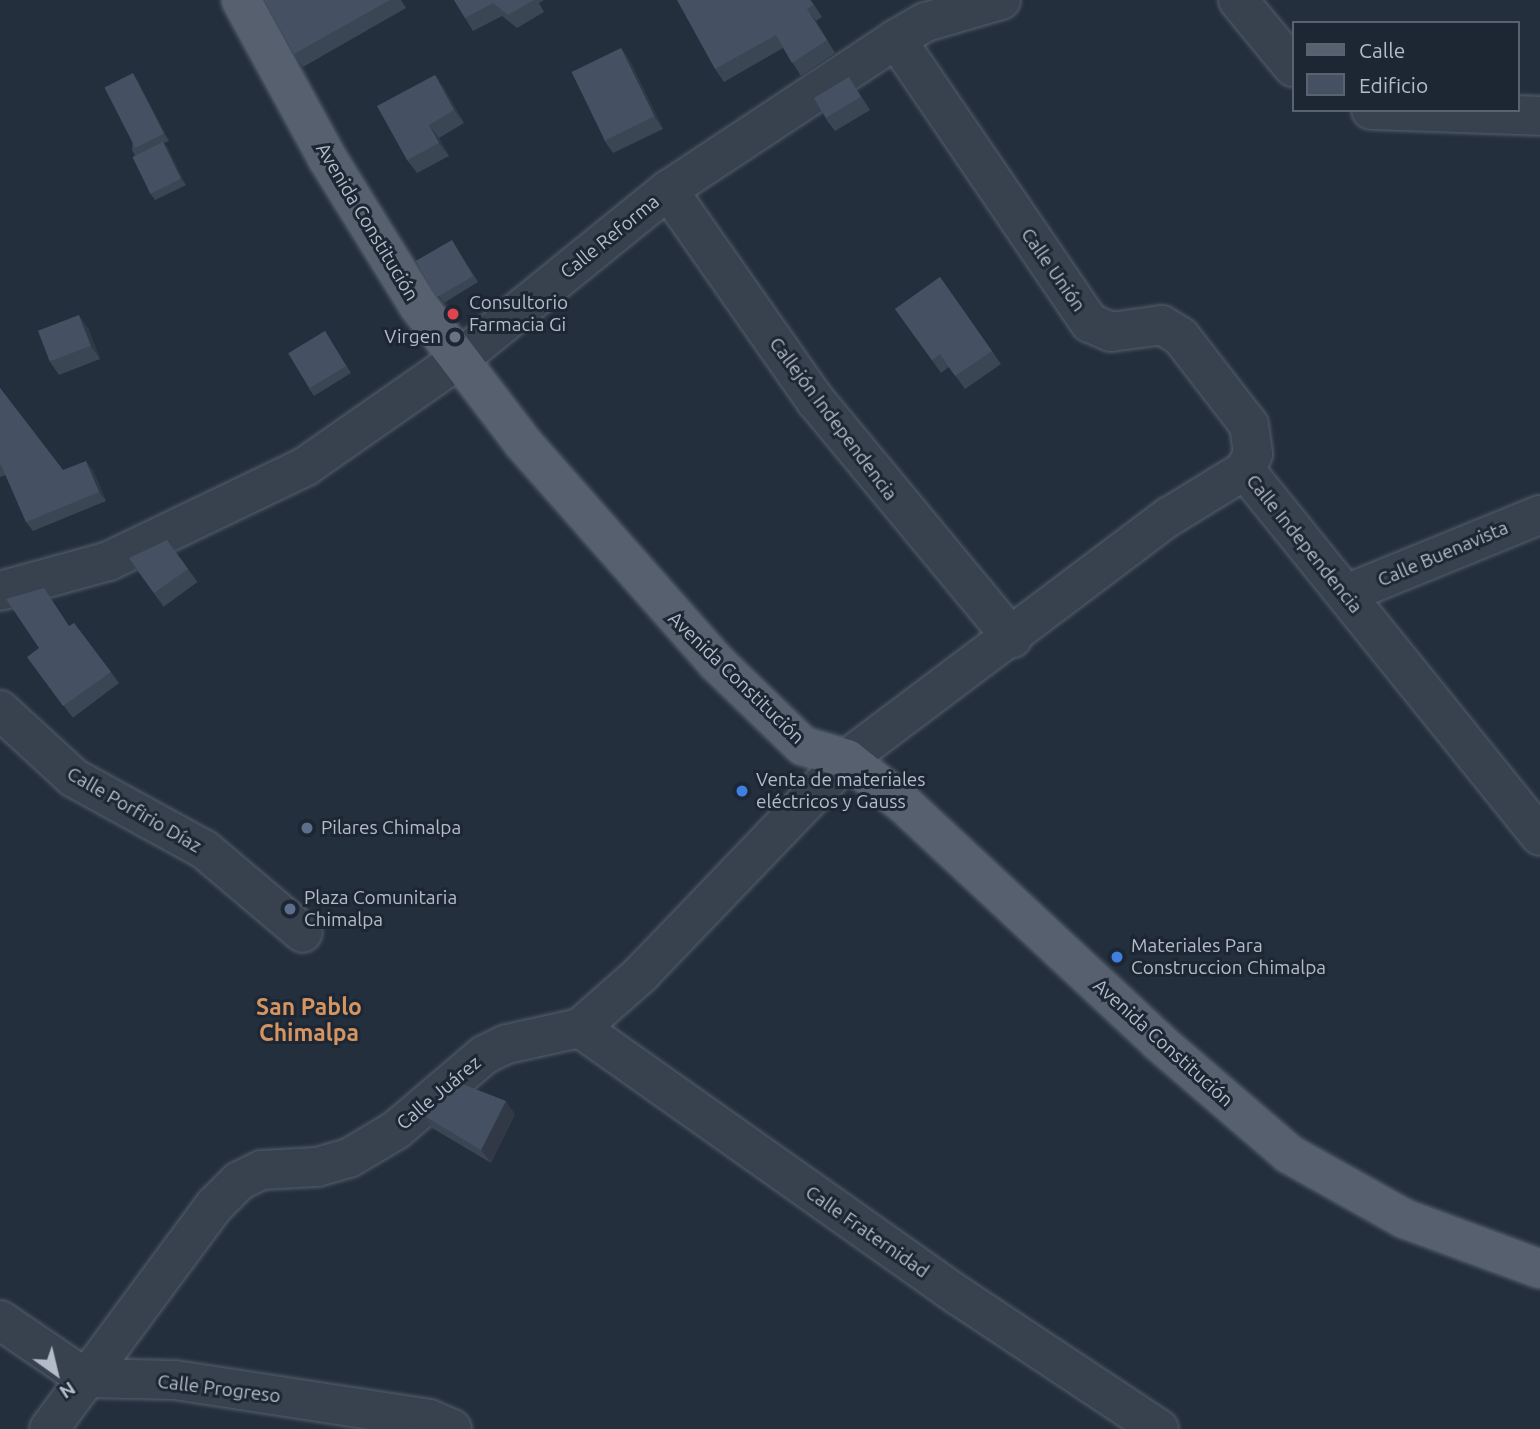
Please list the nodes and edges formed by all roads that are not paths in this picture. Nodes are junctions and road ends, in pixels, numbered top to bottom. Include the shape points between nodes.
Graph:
1 (241, 0) edge
2 (1001, 0) edge
3 (1238, 0) edge
4 (896, 39) junction
5 (1292, 66) edge
6 (1427, 112) edge
7 (1540, 116) edge
8 (668, 190) junction
9 (458, 360) junction
10 (1245, 470) junction
11 (1540, 515) edge
12 (0, 591) edge
13 (1346, 594) junction
14 (1012, 638) junction
15 (0, 710) edge
16 (847, 759) junction
17 (1540, 836) edge
18 (303, 933) dead end
19 (580, 1028) junction
20 (1540, 1269) edge
21 (0, 1320) edge
22 (85, 1378) junction
23 (49, 1429) edge
24 (452, 1429) edge
25 (1159, 1429) edge

1 - 9 main road, Avenida Constitución via 327,158 418,305
2 - 4 street, Calle Reforma via 926,22
3 - 5 street
4 - 8 street, Calle Reforma via 774,102
4 - 10 street, Calle Unión via 1090,323 1111,332 1162,325 1181,337 1249,425 1253,454
6 - 7 street
8 - 9 street, Calle Reforma
8 - 14 street, Callejón Independencia via 817,401
9 - 12 street, Calle Reforma via 330,450 259,491 109,561
9 - 16 main road, Avenida Constitución via 523,443 716,662 803,746
10 - 13 street, Calle Independencia
10 - 14 street, Calle Independencia via 1170,516
11 - 13 street, Calle Buenavista
13 - 17 street, Calle Independencia
14 - 16 street, Calle Independencia
15 - 18 street, Calle Porfirio Díaz via 74,778 205,850
16 - 19 street, Calle Juárez via 640,975
16 - 20 main road, Avenida Constitución via 904,804 1159,1042 1289,1154 1405,1219
19 - 22 street, Calle Juárez via 507,1044 484,1055 396,1130 349,1158 317,1167 262,1170 239,1181 215,1205
19 - 25 street, Calle Fraternidad via 959,1296
21 - 22 street
22 - 23 street, Calle Juárez
22 - 24 street, Calle Progreso via 175,1380 429,1419

